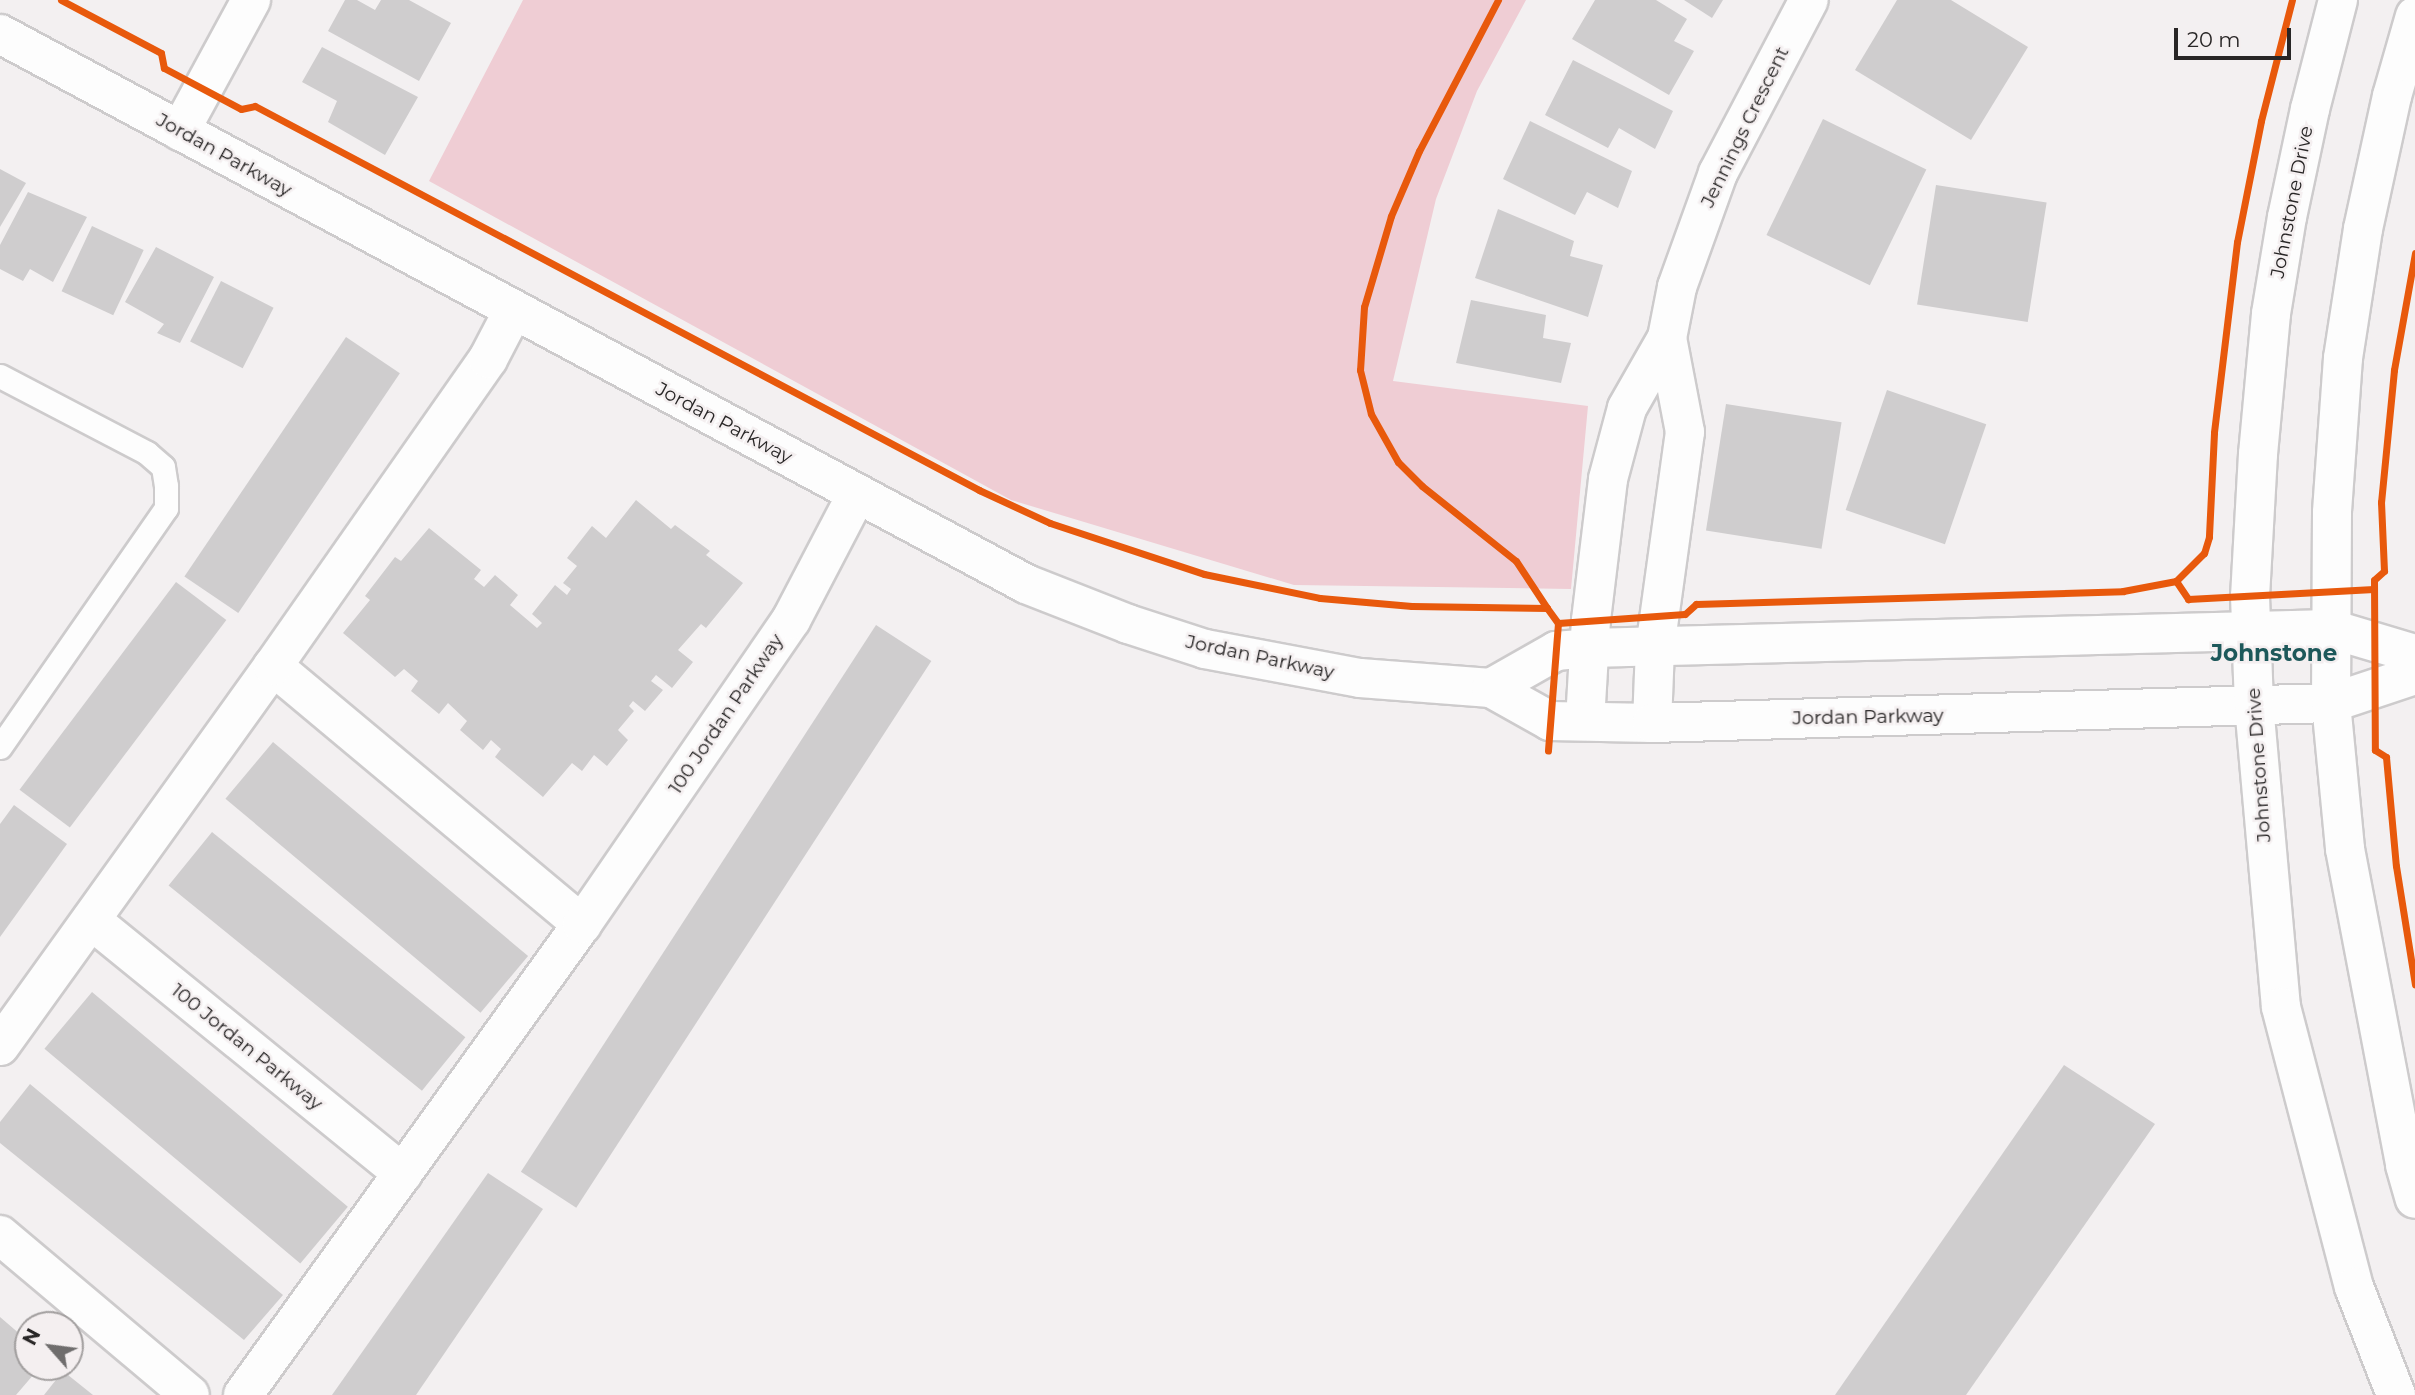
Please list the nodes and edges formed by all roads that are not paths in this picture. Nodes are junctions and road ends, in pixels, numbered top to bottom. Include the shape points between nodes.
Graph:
1 (251, 0) edge
2 (1809, 0) edge
3 (2338, 0) edge
4 (2415, 16) edge
5 (0, 34) edge
6 (180, 131) junction
7 (513, 311) junction
8 (1667, 338) junction
9 (0, 376) edge
10 (857, 494) junction
11 (2331, 629) junction
12 (2251, 632) junction
13 (1589, 648) junction
14 (1655, 648) junction
15 (2415, 654) edge
16 (273, 666) junction
17 (2415, 675) edge
18 (1491, 688) junction
19 (2331, 703) junction
20 (2254, 705) junction
21 (1585, 721) junction
22 (1652, 723) junction
23 (0, 747) edge
24 (91, 920) junction
25 (582, 925) junction
26 (0, 1046) edge
27 (403, 1174) junction
28 (2415, 1199) edge
29 (0, 1235) edge
30 (190, 1395) edge
31 (243, 1395) edge
32 (2396, 1395) edge

1 - 6 street
2 - 8 street, Jennings Crescent via 1718,173 1677,287
3 - 12 street, Johnstone Drive via 2309,109 2271,314 2258,454
4 - 11 street via 2362,229 2343,358 2332,513
5 - 6 street, Jordan Parkway
6 - 7 street, Jordan Parkway
7 - 10 street, Jordan Parkway
7 - 16 street via 488,359
8 - 13 street, Jennings Crescent via 1627,408 1608,479
8 - 14 street, Jennings Crescent via 1685,432
9 - 23 lane via 147,453 163,467 166,509
10 - 18 street, Jordan Parkway via 1026,584 1205,649 1360,678
10 - 25 street, 100 Jordan Parkway via 791,620
11 - 12 street
11 - 15 street
11 - 19 street
12 - 14 street
12 - 20 street, Johnstone Drive
13 - 14 street
13 - 18 street via 1556,650
13 - 21 street, Jennings Crescent
14 - 22 street, Jennings Crescent
16 - 24 street
16 - 25 street
17 - 19 street, Jordan Parkway
18 - 21 street, Jordan Parkway via 1550,721
19 - 20 street, Jordan Parkway
19 - 28 street via 2345,849
20 - 22 street, Jordan Parkway
20 - 32 street, Johnstone Drive via 2281,1007 2354,1287
21 - 22 street, Jordan Parkway
24 - 26 street
24 - 27 street, 100 Jordan Parkway
25 - 27 street, 100 Jordan Parkway
27 - 31 street, 100 Jordan Parkway
29 - 30 street

